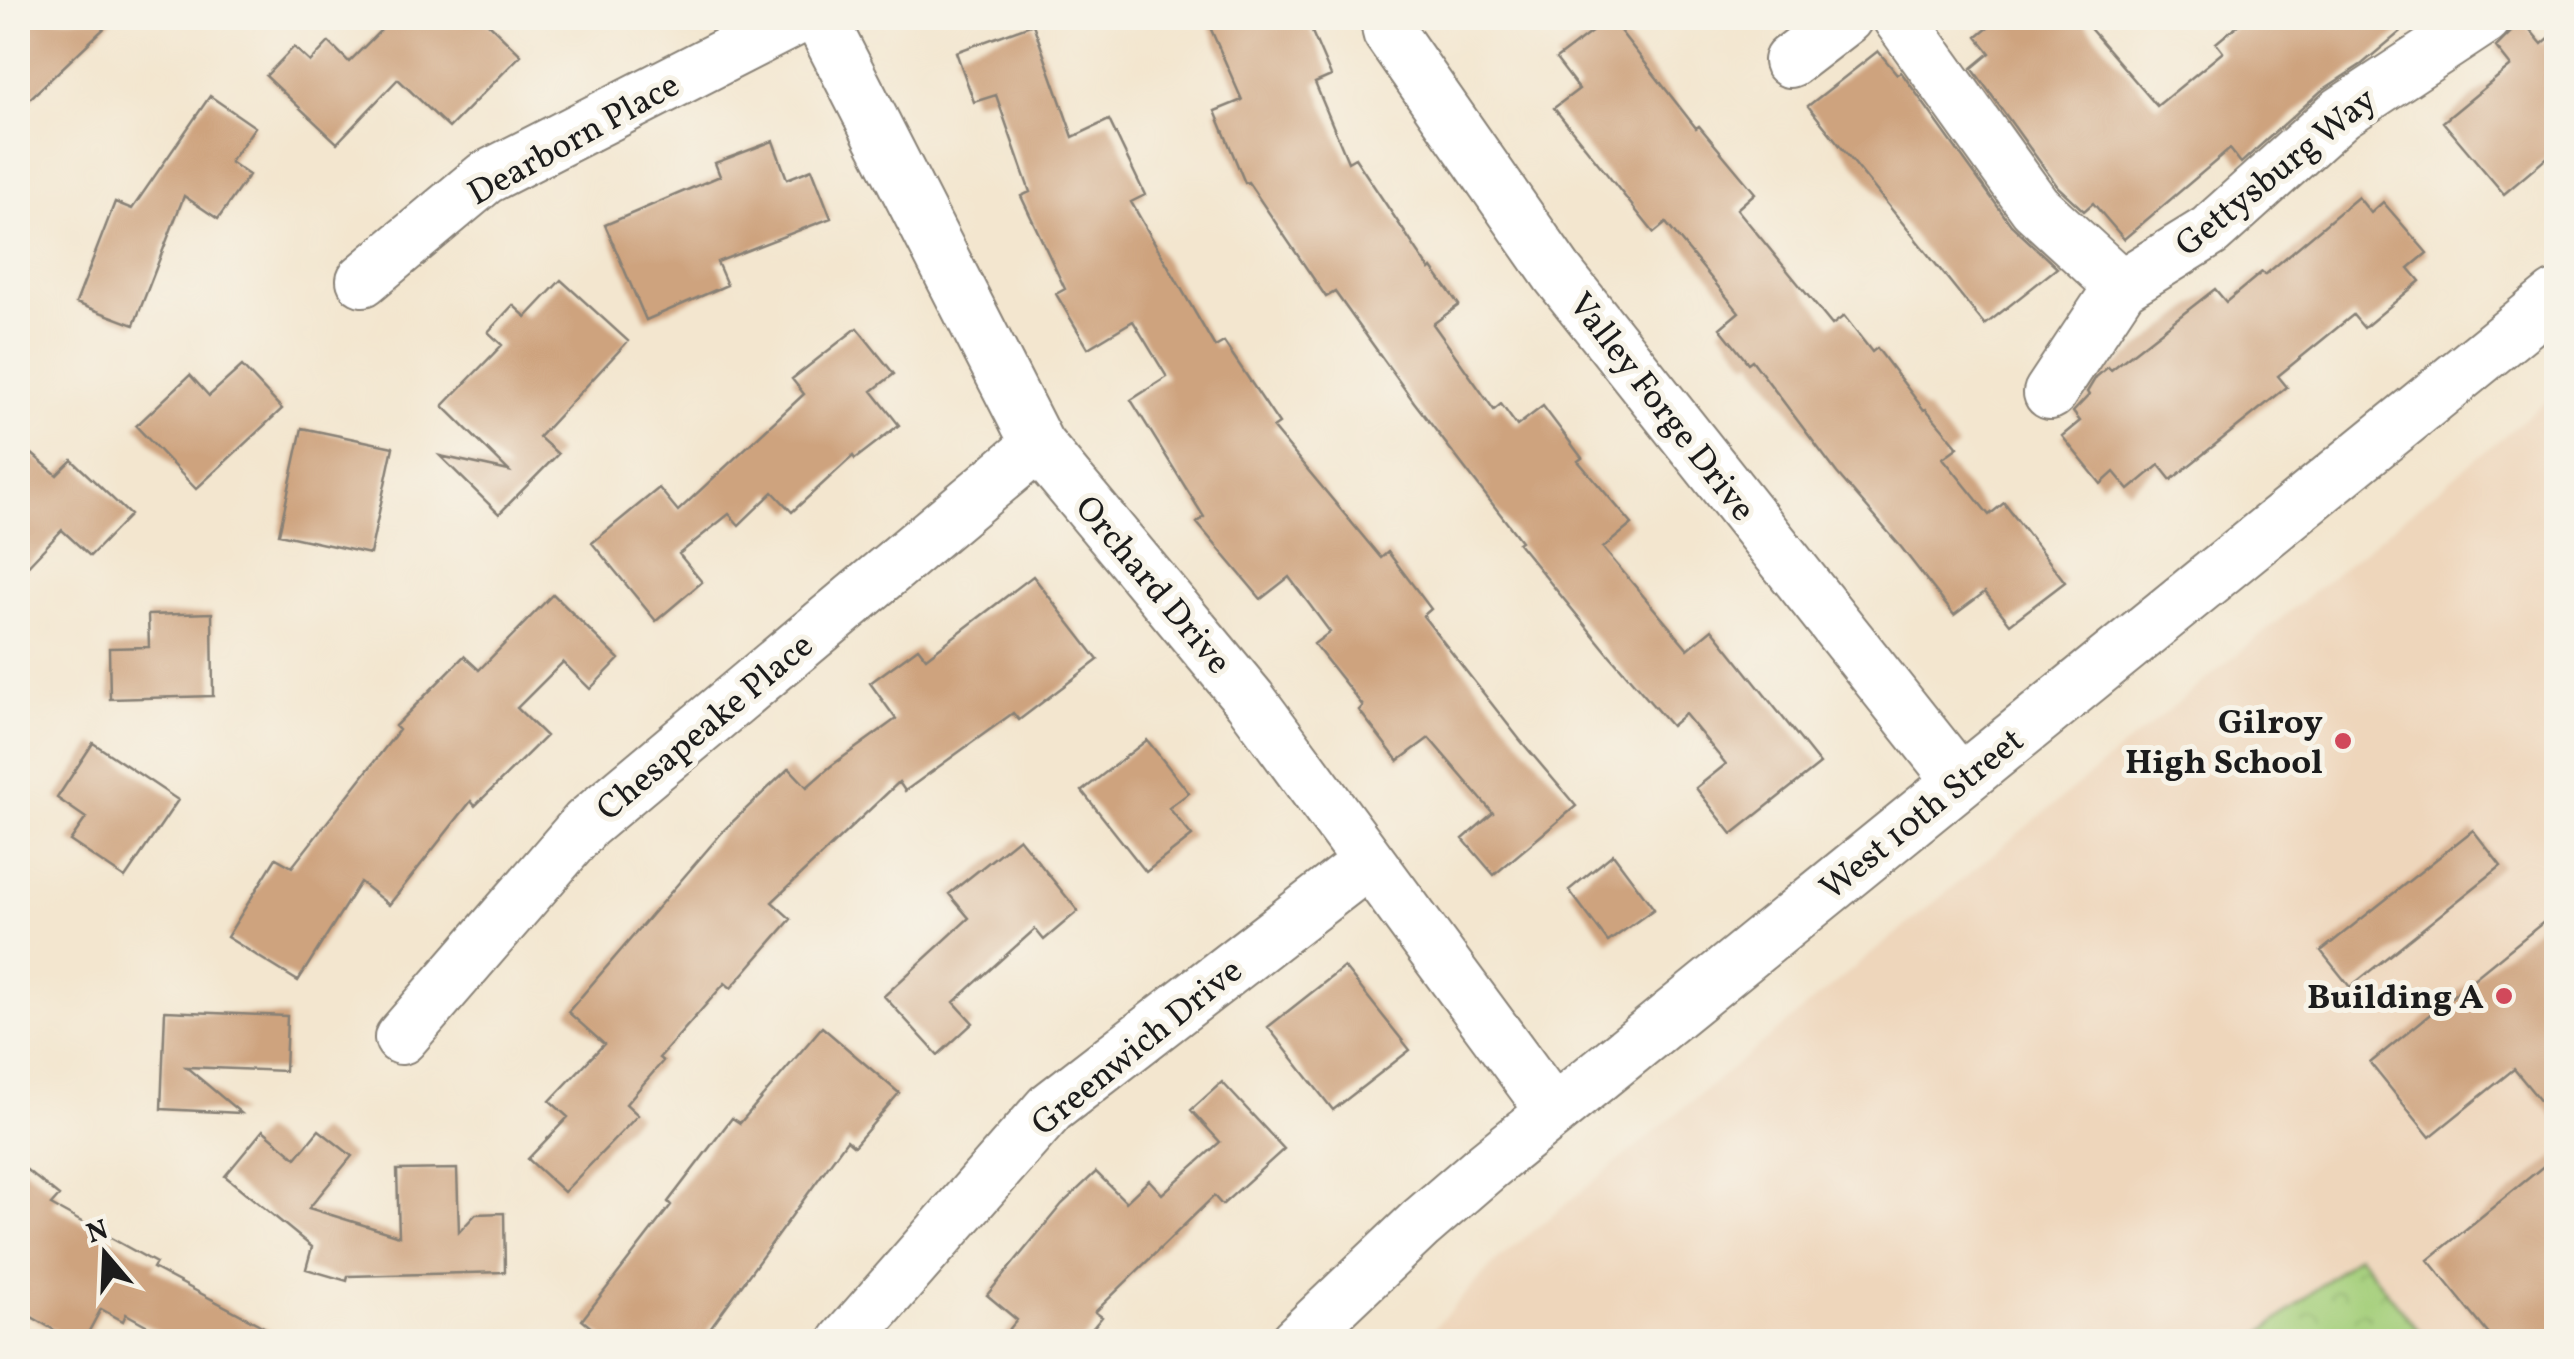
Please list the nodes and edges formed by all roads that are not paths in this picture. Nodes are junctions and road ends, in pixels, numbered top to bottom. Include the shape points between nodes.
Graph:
1 (798, 18) edge
2 (820, 18) edge
3 (1387, 18) edge
4 (1846, 18) edge
5 (1899, 18) edge
6 (2485, 18) edge
7 (1790, 61) dead end
8 (363, 280) dead end
9 (2121, 286) junction
10 (2556, 297) edge
11 (2050, 392) dead end
12 (1038, 446) junction
13 (1960, 781) junction
14 (1368, 862) junction
15 (400, 1038) dead end
16 (1553, 1111) junction
17 (845, 1342) edge
18 (1296, 1342) edge

1 - 8 street, Dearborn Place via 485,178
2 - 12 street, Orchard Drive
3 - 13 street, Valley Forge Drive via 1389,32 1558,273
4 - 7 street
5 - 9 street via 2036,207
6 - 9 street, Gettysburg Way via 2342,113 2210,231
9 - 11 street, Gettysburg Way
10 - 13 street, West 10th Street
12 - 14 street, Orchard Drive via 1250,700
12 - 15 street, Chesapeake Place via 586,824
13 - 16 street, West 10th Street
14 - 16 street, Orchard Drive
14 - 17 street, Greenwich Drive via 1050,1108
16 - 18 street, West 10th Street

